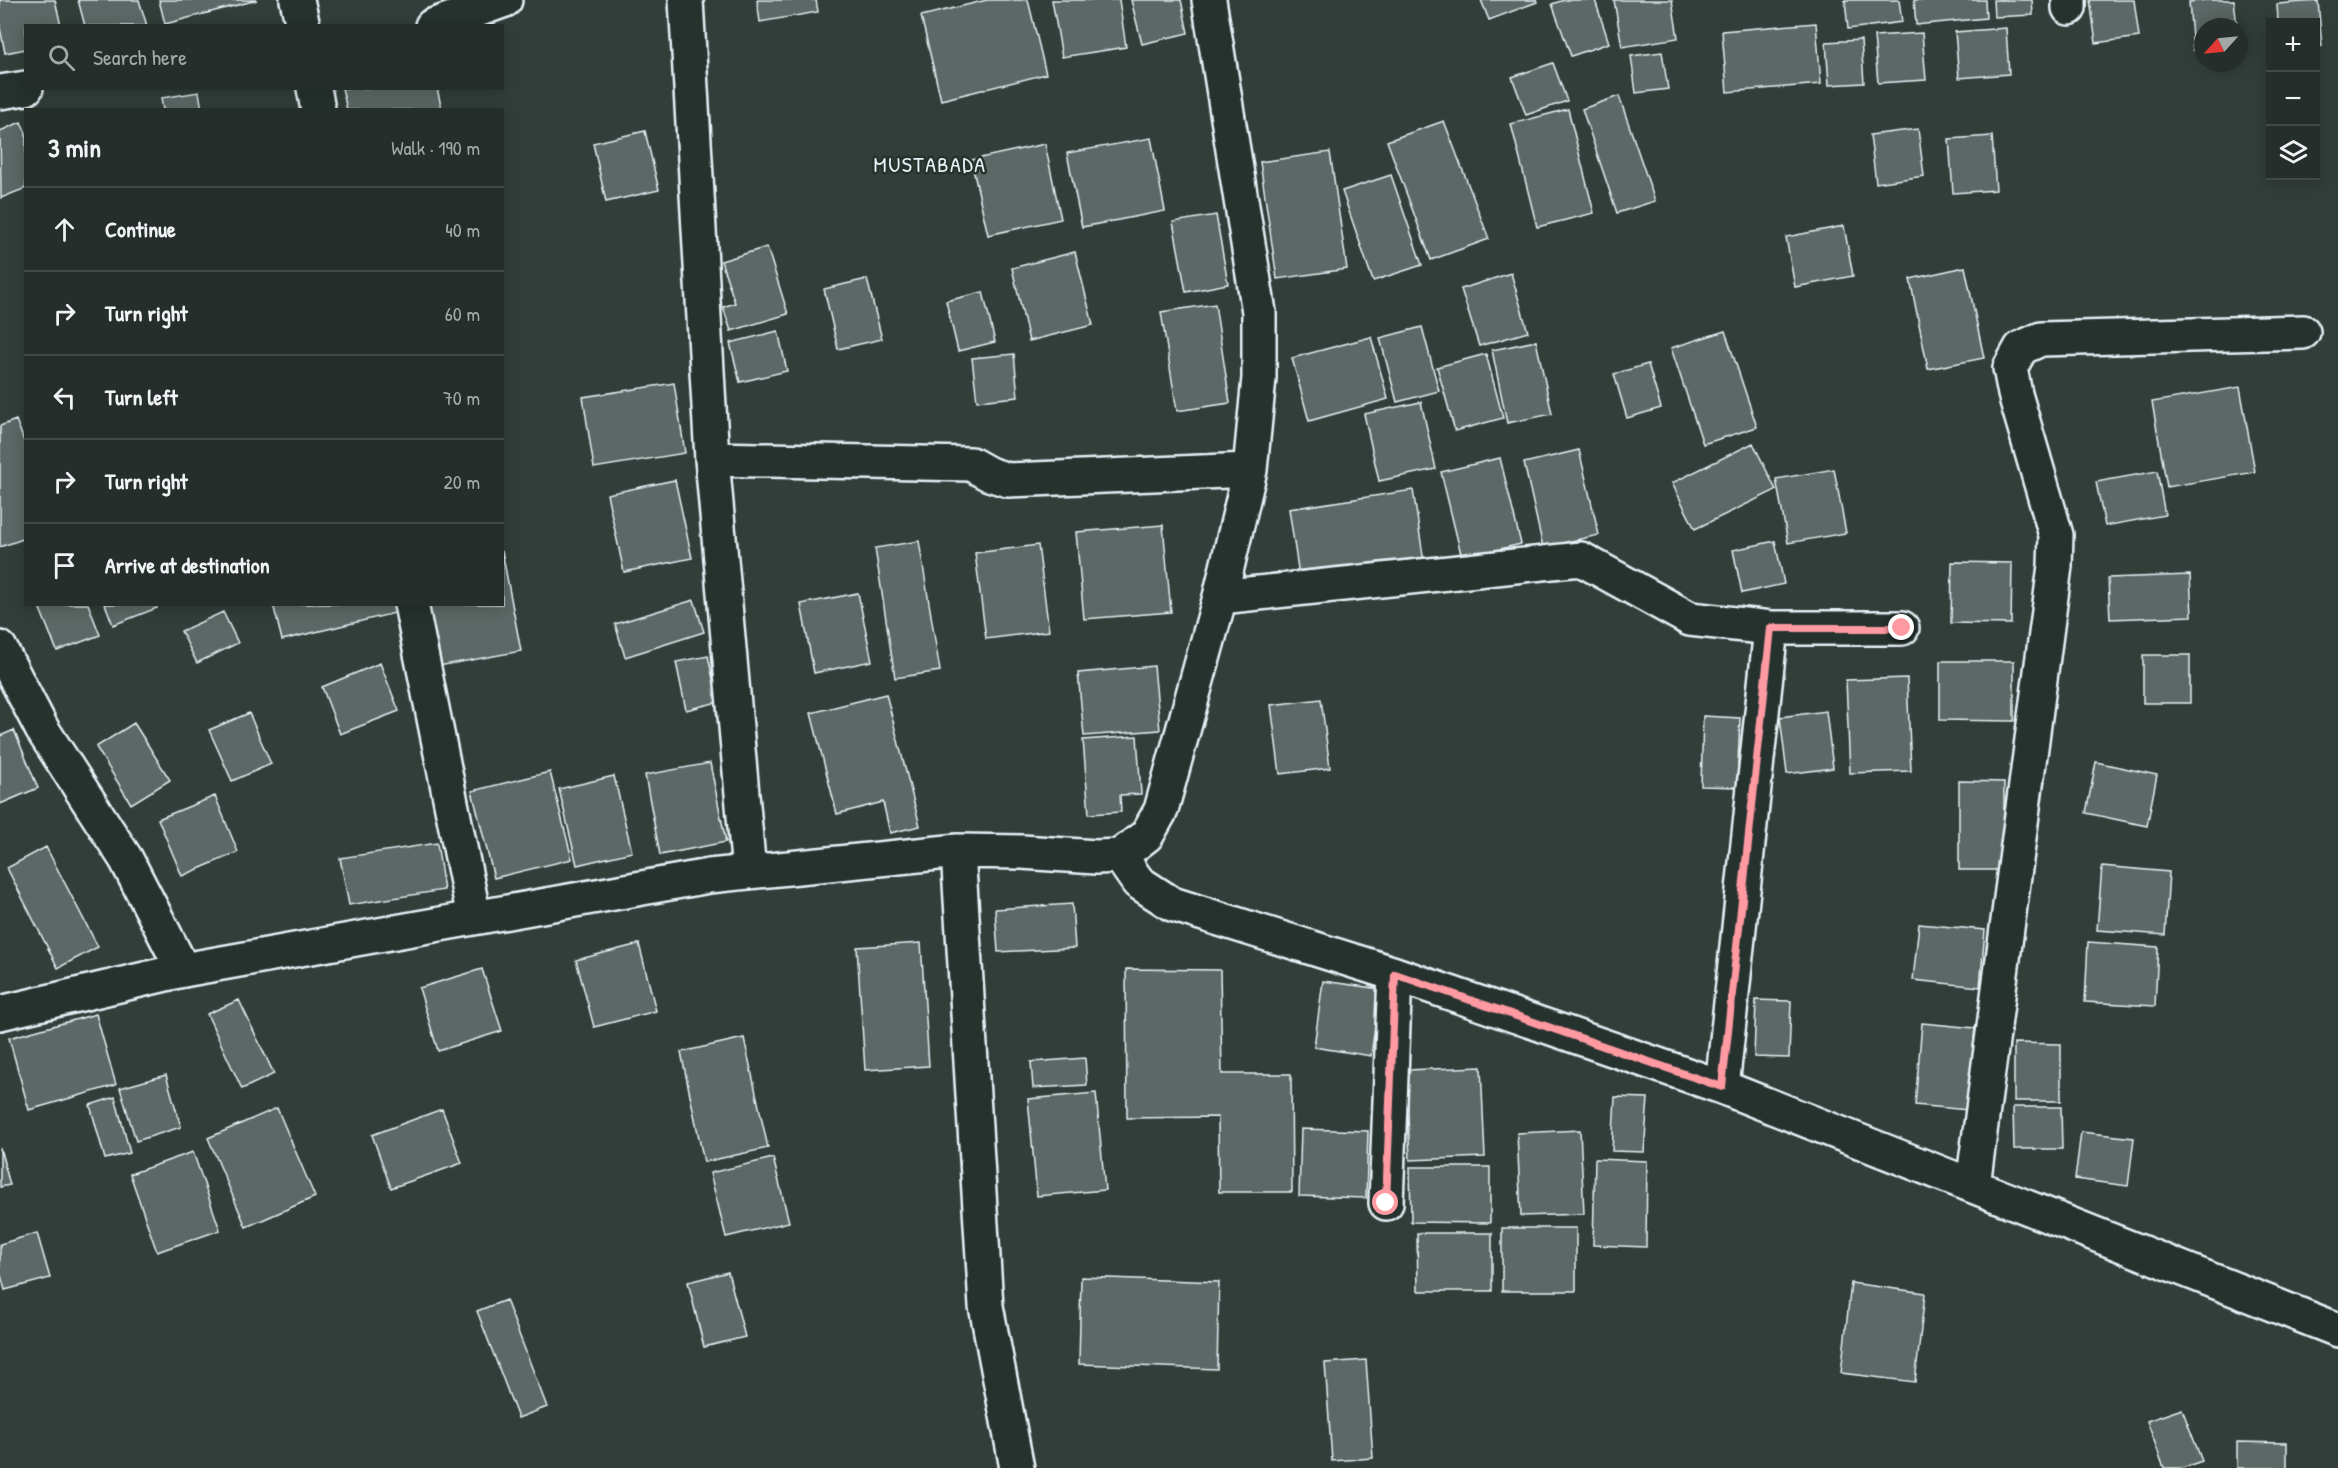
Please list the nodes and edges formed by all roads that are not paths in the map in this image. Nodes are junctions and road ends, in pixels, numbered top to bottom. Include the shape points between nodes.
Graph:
1 (297, 0) edge
2 (505, 0) edge
3 (686, 0) edge
4 (1209, 0) edge
5 (303, 24) edge
6 (438, 24) edge
7 (24, 88) edge
8 (314, 90) edge
9 (0, 92) edge
10 (318, 108) edge
11 (2303, 332) dead end
12 (712, 459) junction
13 (1250, 470) junction
14 (1220, 597) junction
15 (411, 606) edge
16 (1771, 628) junction
17 (1902, 628) dead end
18 (0, 648) edge
19 (958, 851) junction
20 (1120, 856) junction
21 (749, 872) junction
22 (474, 917) junction
23 (183, 970) junction
24 (1395, 974) junction
25 (0, 1013) edge
26 (1722, 1087) junction
27 (1973, 1185) junction
28 (1386, 1203) dead end
29 (2338, 1330) edge
30 (1017, 1468) edge

1 - 5 street
2 - 6 street
3 - 12 street
4 - 13 street via 1259,312 1259,378
7 - 9 street
8 - 10 street
11 - 27 street via 2041,339 2021,348 2010,368 2056,535 2055,566
12 - 13 street via 971,464 1008,480
12 - 21 street
13 - 14 street
14 - 16 street via 1581,559 1690,620
14 - 20 street via 1161,810 1147,835
15 - 22 street
16 - 17 street
16 - 26 street
18 - 23 street via 42,729 126,859
19 - 20 street
19 - 21 street
19 - 30 street via 986,1306
20 - 24 street via 1138,882 1172,904
21 - 22 street
22 - 23 street
23 - 25 street
24 - 26 street
24 - 28 street
26 - 27 street
27 - 29 street

